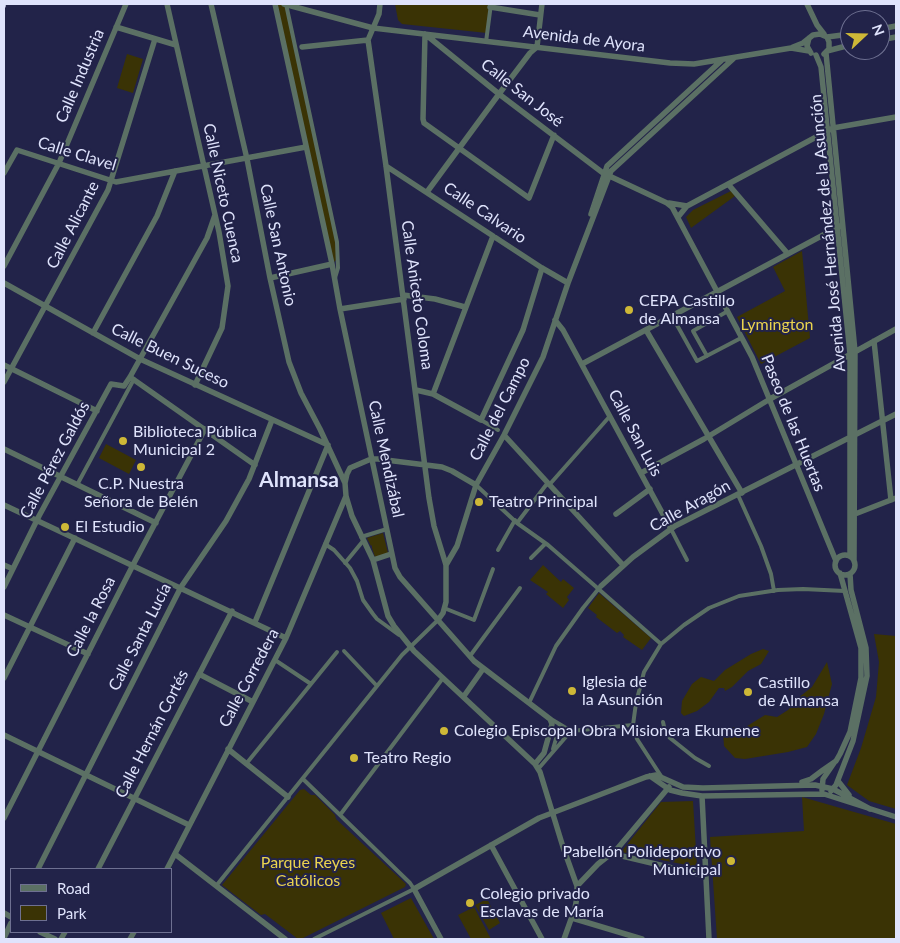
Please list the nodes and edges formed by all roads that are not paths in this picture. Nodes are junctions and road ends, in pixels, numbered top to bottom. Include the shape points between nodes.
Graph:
1 (126, 4) edge
2 (167, 4) edge
3 (211, 4) edge
4 (275, 4) edge
5 (285, 4) edge
6 (380, 4) edge
7 (542, 4) edge
8 (807, 4) edge
9 (491, 6) edge
10 (540, 15) junction
11 (813, 17) junction
12 (116, 27) junction
13 (373, 28) junction
14 (425, 34) junction
15 (840, 35) edge
16 (811, 36) junction
17 (826, 36) junction
18 (155, 38) junction
19 (368, 40) junction
20 (486, 42) junction
21 (176, 45) junction
22 (302, 47) dead end
23 (537, 47) junction
24 (791, 48) junction
25 (840, 48) edge
26 (809, 50) junction
27 (826, 52) junction
28 (816, 55) junction
29 (733, 59) junction
30 (721, 61) junction
31 (694, 64) junction
32 (700, 80) junction
33 (499, 94) junction
34 (896, 117) edge
35 (830, 129) junction
36 (554, 135) junction
37 (306, 147) junction
38 (458, 148) junction
39 (247, 159) junction
40 (59, 164) junction
41 (204, 166) junction
42 (386, 166) junction
43 (175, 171) junction
44 (4, 173) edge
45 (606, 175) junction
46 (111, 181) junction
47 (728, 184) junction
48 (427, 192) junction
49 (667, 203) junction
50 (687, 206) junction
51 (215, 215) junction
52 (678, 217) junction
53 (840, 226) junction
54 (493, 236) junction
55 (788, 254) junction
56 (332, 264) junction
57 (4, 266) edge
58 (542, 268) junction
59 (270, 278) junction
60 (334, 280) junction
61 (4, 283) edge
62 (568, 283) junction
63 (718, 291) junction
64 (404, 297) junction
65 (45, 307) junction
66 (465, 307) junction
67 (340, 309) junction
68 (728, 311) junction
69 (672, 316) junction
70 (555, 320) junction
71 (896, 328) edge
72 (646, 330) junction
73 (93, 333) junction
74 (696, 336) junction
75 (741, 338) junction
76 (686, 341) junction
77 (874, 341) junction
78 (853, 353) junction
79 (707, 356) junction
80 (140, 359) junction
81 (582, 364) junction
82 (4, 365) edge
83 (11, 369) junction
84 (132, 378) junction
85 (4, 382) edge
86 (195, 384) junction
87 (416, 390) junction
88 (433, 394) junction
89 (770, 399) junction
90 (96, 411) junction
91 (896, 414) edge
92 (610, 416) junction
93 (272, 420) junction
94 (481, 420) junction
95 (883, 420) junction
96 (205, 429) junction
97 (498, 430) dead end
98 (504, 435) junction
99 (708, 435) junction
100 (852, 436) junction
101 (328, 445) junction
102 (4, 449) edge
103 (371, 459) junction
104 (426, 464) junction
105 (255, 465) junction
106 (797, 465) junction
107 (641, 473) junction
108 (61, 477) junction
109 (345, 483) junction
110 (77, 484) junction
111 (550, 484) junction
112 (476, 485) junction
113 (650, 490) junction
114 (740, 494) junction
115 (346, 496) junction
116 (894, 499) edge
117 (4, 505) edge
118 (616, 514) dead end
119 (855, 514) junction
120 (37, 521) junction
121 (516, 521) junction
122 (156, 523) junction
123 (386, 529) junction
124 (671, 529) junction
125 (74, 538) junction
126 (362, 539) junction
127 (325, 544) junction
128 (545, 544) junction
129 (498, 550) dead end
130 (392, 554) junction
131 (531, 558) dead end
132 (852, 559) junction
133 (373, 560) junction
134 (687, 560) dead end
135 (836, 561) junction
136 (345, 563) junction
137 (4, 565) edge
138 (133, 565) junction
139 (446, 565) junction
140 (623, 565) junction
141 (13, 569) junction
142 (493, 569) dead end
143 (840, 573) junction
144 (850, 574) junction
145 (4, 587) edge
146 (181, 587) junction
147 (600, 587) junction
148 (520, 588) dead end
149 (774, 591) junction
150 (844, 592) junction
151 (444, 608) junction
152 (232, 611) junction
153 (4, 615) edge
154 (438, 620) junction
155 (255, 622) junction
156 (29, 627) junction
157 (286, 638) junction
158 (402, 638) junction
159 (661, 644) junction
160 (410, 647) junction
161 (344, 651) dead end
162 (337, 652) dead end
163 (88, 654) junction
164 (470, 656) junction
165 (274, 660) junction
166 (483, 669) junction
167 (199, 674) junction
168 (4, 678) edge
169 (443, 678) junction
170 (311, 684) junction
171 (377, 686) junction
172 (464, 696) junction
173 (253, 702) junction
174 (530, 703) junction
175 (550, 719) junction
176 (663, 722) dead end
177 (560, 725) junction
178 (633, 725) junction
179 (571, 731) junction
180 (4, 736) edge
181 (228, 750) junction
182 (553, 750) junction
183 (38, 752) junction
184 (836, 761) junction
185 (246, 764) junction
186 (537, 766) junction
187 (709, 766) dead end
188 (85, 775) junction
189 (650, 776) junction
190 (661, 776) junction
191 (302, 779) junction
192 (838, 781) junction
193 (794, 784) junction
194 (683, 787) junction
195 (667, 788) junction
196 (702, 788) junction
197 (827, 788) junction
198 (824, 794) junction
199 (702, 795) junction
200 (288, 797) junction
201 (134, 799) junction
202 (857, 801) junction
203 (870, 809) junction
204 (552, 813) junction
205 (340, 816) junction
206 (896, 817) edge
207 (4, 818) edge
208 (189, 825) junction
209 (491, 845) junction
210 (615, 851) junction
211 (175, 854) junction
212 (38, 868) edge
213 (99, 868) edge
214 (168, 868) edge
215 (706, 876) junction
216 (216, 886) junction
217 (577, 886) junction
218 (414, 889) junction
219 (572, 918) junction
220 (10, 925) edge
221 (42, 933) edge
222 (4, 938) edge
223 (55, 939) edge
224 (284, 939) edge
225 (314, 939) edge
226 (441, 939) edge
227 (542, 939) edge
228 (564, 939) edge
229 (642, 939) edge
230 (709, 939) edge

1 - 12 street, Calle Industria
2 - 21 street, Calle Niceto Cuenca
3 - 39 street, Calle San Antonio
4 - 37 street, Calle Mendizábal
5 - 13 street, Avenida de Ayora
5 - 60 street, Calle Mendizábal via 337,242 338,268
6 - 13 street
7 - 10 street
8 - 11 street
9 - 10 street
9 - 20 street
10 - 23 street
11 - 16 street
11 - 17 street
12 - 18 street
12 - 40 street, Calle Industria
13 - 14 street, Avenida de Ayora
13 - 19 street
14 - 20 street, Avenida de Ayora
14 - 33 street, Calle San José
14 - 38 street via 423,121
15 - 17 street
16 - 17 street via 819,33
16 - 24 street, Avenida de Ayora
16 - 26 street via 807,44
17 - 27 street via 830,44
18 - 21 street
18 - 46 street, Calle Alicante
19 - 22 street
19 - 42 street, Calle Aniceto Coloma
20 - 23 street, Avenida de Ayora
21 - 41 street, Calle Niceto Cuenca
23 - 31 street, Avenida de Ayora
23 - 33 street
24 - 26 street, Avenida de Ayora
24 - 29 street, Avenida de Ayora
25 - 27 street
26 - 28 street
27 - 28 street
27 - 35 street, Avenida José Hernández de la Asunción
28 - 35 street, Avenida José Hernández de la Asunción via 821,67
29 - 30 street, Avenida de Ayora
29 - 45 street, Calle del Campo
30 - 31 street, Avenida de Ayora
30 - 32 street, Calle del Campo
31 - 32 street via 701,72
32 - 45 street, Calle del Campo via 607,166
33 - 36 street, Calle San José
33 - 38 street
34 - 35 street
35 - 47 street
35 - 53 street, Avenida José Hernández de la Asunción
36 - 38 street via 530,198
36 - 45 street, Calle San José
37 - 39 street, Calle Clavel
37 - 56 street, Calle Mendizábal
38 - 48 street
39 - 41 street, Calle Clavel
39 - 59 street, Calle San Antonio
40 - 44 street, Calle Clavel via 17,150
40 - 46 street, Calle Clavel
40 - 57 street, Calle Industria
41 - 43 street, Calle Clavel
41 - 51 street, Calle Niceto Cuenca
42 - 48 street, Calle Calvario
42 - 64 street, Calle Aniceto Coloma
43 - 46 street, Calle Clavel
43 - 73 street via 157,216
45 - 49 street, Paseo de las Huertas
45 - 62 street, Calle del Campo
46 - 65 street, Calle Alicante
47 - 50 street
47 - 55 street
48 - 54 street, Calle Calvario
49 - 50 street
49 - 52 street, Paseo de las Huertas
50 - 52 street
51 - 80 street via 207,238
51 - 86 street, Calle Niceto Cuenca via 228,294 222,331
52 - 63 street, Paseo de las Huertas
53 - 55 street
53 - 78 street, Avenida José Hernández de la Asunción
54 - 58 street, Calle Calvario
54 - 66 street
55 - 63 street
56 - 59 street
56 - 60 street, Calle Mendizábal
58 - 62 street, Calle Calvario
58 - 94 street via 523,330
59 - 101 street, Calle San Antonio via 293,372
60 - 67 street, Calle Mendizábal
61 - 65 street, Calle Buen Suceso
62 - 70 street, Calle del Campo
63 - 68 street, Paseo de las Huertas
63 - 69 street
64 - 66 street via 411,294
64 - 67 street
64 - 87 street, Calle Aniceto Coloma
65 - 73 street, Calle Buen Suceso
65 - 83 street, Calle Alicante
66 - 88 street
67 - 103 street, Calle Mendizábal
68 - 74 street via 694,330
68 - 75 street, Paseo de las Huertas
69 - 72 street
69 - 76 street
70 - 81 street, Calle San Luis
70 - 98 street, Calle del Campo via 543,357
71 - 77 street
72 - 81 street
72 - 99 street
73 - 80 street, Calle Buen Suceso
74 - 76 street
74 - 79 street
75 - 79 street
75 - 89 street, Paseo de las Huertas
76 - 79 street via 697,361
77 - 78 street
77 - 95 street
78 - 89 street
78 - 100 street, Avenida José Hernández de la Asunción
80 - 84 street
80 - 86 street, Calle Buen Suceso
81 - 92 street, Calle San Luis
82 - 83 street
83 - 85 street, Calle Alicante
83 - 90 street
84 - 90 street, Calle Pérez Galdós via 124,386 111,384
84 - 96 street
84 - 110 street
86 - 93 street, Calle Buen Suceso
87 - 88 street
87 - 104 street, Calle Aniceto Coloma
88 - 94 street
89 - 99 street
89 - 106 street, Paseo de las Huertas
90 - 108 street, Calle Pérez Galdós
91 - 95 street, Calle Aragón
92 - 107 street, Calle San Luis
92 - 111 street
93 - 101 street, Calle Buen Suceso
93 - 105 street, Calle Santa Lucía
94 - 97 street
95 - 100 street, Calle Aragón
95 - 116 street
96 - 105 street
96 - 122 street, Calle la Rosa
98 - 111 street
98 - 112 street, Calle del Campo
99 - 107 street
99 - 114 street
100 - 106 street, Calle Aragón
100 - 119 street, Avenida José Hernández de la Asunción
100 - 132 street, Avenida José Hernández de la Asunción
101 - 109 street, Calle San Antonio
101 - 155 street
102 - 108 street
103 - 104 street
103 - 109 street via 350,468
103 - 123 street, Calle Mendizábal
104 - 112 street via 447,469
104 - 139 street, Calle Aniceto Coloma via 431,511
105 - 146 street, Calle Santa Lucía via 226,521
106 - 114 street, Calle Aragón
106 - 135 street, Paseo de las Huertas
107 - 113 street, Calle San Luis
108 - 110 street
108 - 120 street, Calle Pérez Galdós
109 - 115 street, Calle San Antonio
110 - 122 street
111 - 121 street
111 - 140 street
112 - 121 street
112 - 139 street, Calle del Campo via 457,546
113 - 118 street
113 - 124 street, Calle San Luis
114 - 124 street, Calle Aragón
114 - 149 street via 771,574
115 - 126 street
115 - 127 street, Calle Corredera
116 - 119 street
117 - 120 street
119 - 132 street, Avenida José Hernández de la Asunción
120 - 125 street
120 - 141 street, Calle Pérez Galdós
121 - 128 street
121 - 129 street
122 - 138 street, Calle la Rosa
123 - 126 street
123 - 130 street, Calle Mendizábal
124 - 134 street, Calle San Luis
124 - 140 street, Calle Aragón
125 - 138 street
125 - 156 street
126 - 133 street
126 - 136 street
127 - 136 street
127 - 157 street, Calle Corredera
128 - 131 street
128 - 147 street
130 - 133 street
130 - 154 street, Calle Mendizábal via 398,575
132 - 135 street via 840,556
132 - 144 street via 855,568
133 - 158 street via 388,616
135 - 143 street
136 - 158 street via 373,614
137 - 141 street
138 - 146 street
138 - 163 street, Calle la Rosa
139 - 151 street
140 - 147 street, Calle Aragón
141 - 145 street, Calle Pérez Galdós
142 - 151 street via 476,618 472,620
143 - 144 street
143 - 150 street
144 - 192 street via 866,648 867,668 853,740
146 - 152 street
146 - 188 street, Calle Santa Lucía
147 - 159 street
147 - 174 street, Calle Aragón via 556,646
148 - 164 street
149 - 150 street
149 - 159 street via 739,596 712,606
150 - 184 street via 860,642 862,671 850,732
151 - 154 street
152 - 155 street
152 - 167 street, Calle Hernán Cortés
153 - 156 street
154 - 160 street
154 - 164 street, Calle Mendizábal
155 - 157 street
156 - 163 street
156 - 168 street
157 - 165 street, Calle Corredera
158 - 160 street
159 - 178 street via 644,672
160 - 169 street
160 - 171 street
161 - 171 street
162 - 170 street
163 - 183 street, Calle la Rosa
164 - 166 street, Calle Mendizábal
165 - 170 street
165 - 173 street, Calle Corredera
166 - 172 street
166 - 174 street, Calle Mendizábal
167 - 173 street
167 - 201 street, Calle Hernán Cortés
169 - 172 street
169 - 205 street
170 - 185 street
171 - 191 street
172 - 186 street
173 - 181 street, Calle Corredera
174 - 175 street, Calle Mendizábal
175 - 177 street
175 - 186 street via 552,724 544,753
176 - 187 street via 670,738
177 - 179 street
177 - 182 street
178 - 179 street
178 - 190 street via 637,739
179 - 182 street
180 - 183 street
181 - 185 street
181 - 208 street, Calle Corredera
182 - 186 street
183 - 188 street
183 - 207 street, Calle la Rosa
184 - 193 street via 811,779
184 - 197 street via 823,779
185 - 200 street
186 - 204 street
188 - 201 street
188 - 212 street, Calle Santa Lucía
189 - 190 street
189 - 195 street
189 - 204 street
190 - 194 street
191 - 200 street
191 - 205 street
192 - 197 street
192 - 202 street
193 - 196 street
193 - 197 street
194 - 195 street
194 - 196 street
195 - 199 street
195 - 210 street
196 - 199 street via 698,791
197 - 198 street
197 - 198 street
197 - 202 street
198 - 199 street
198 - 203 street
199 - 215 street
200 - 216 street
201 - 208 street
201 - 213 street, Calle Hernán Cortés
202 - 203 street
203 - 206 street
204 - 209 street
204 - 217 street
205 - 218 street
208 - 211 street, Calle Corredera
209 - 218 street
209 - 227 street
210 - 215 street via 622,856
210 - 217 street
211 - 214 street, Calle Corredera
211 - 216 street
215 - 230 street
216 - 224 street
217 - 219 street
218 - 225 street
218 - 226 street
219 - 228 street
219 - 229 street
220 - 222 street
221 - 223 street

